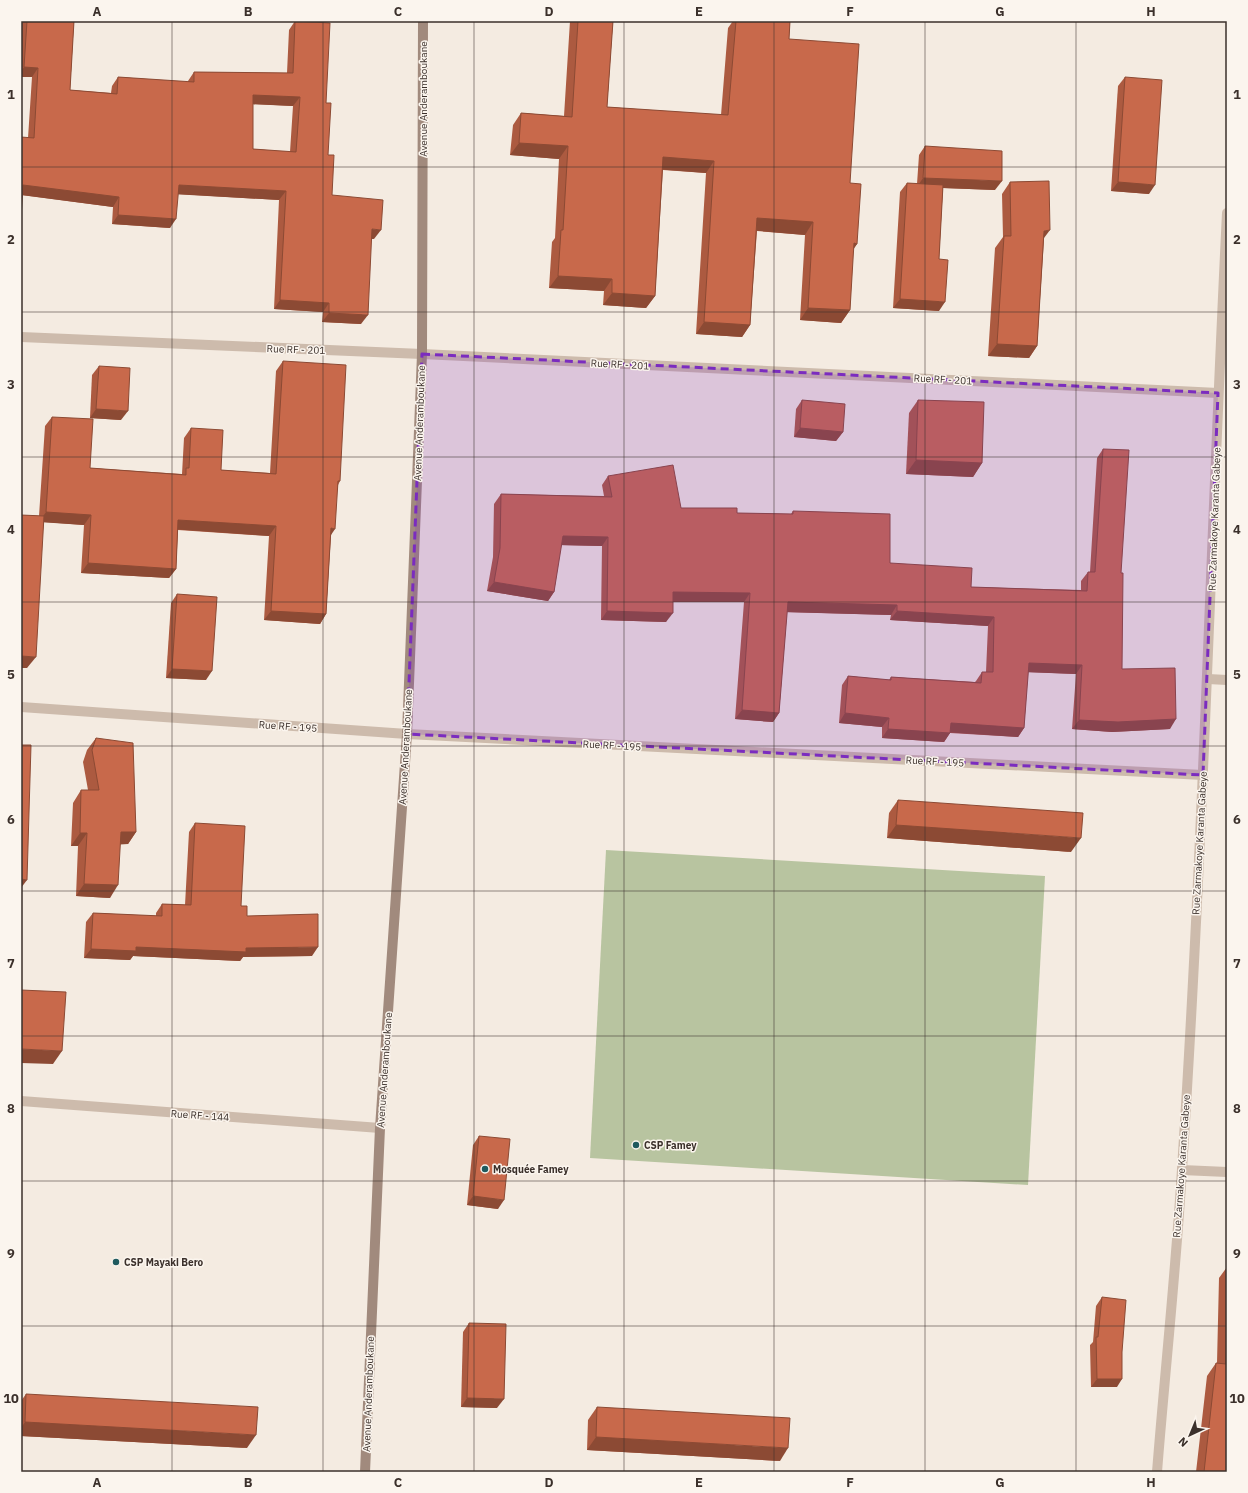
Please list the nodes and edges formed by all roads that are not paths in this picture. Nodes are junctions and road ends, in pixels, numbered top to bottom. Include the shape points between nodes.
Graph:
1 (423, 21) edge
2 (1227, 213) edge
3 (21, 337) edge
4 (422, 354) junction
5 (1218, 393) junction
6 (1208, 680) junction
7 (1227, 680) edge
8 (21, 707) edge
9 (407, 734) junction
10 (1203, 775) junction
11 (21, 1101) edge
12 (380, 1128) junction
13 (1182, 1170) junction
14 (1227, 1172) edge
15 (365, 1472) edge
16 (1157, 1472) edge

1 - 4 street, Avenue Anderamboukane
2 - 5 street, Rue Zarmakoye Karanta Gabeye
3 - 4 street, Rue RF - 201
4 - 5 street, Rue RF - 201
4 - 9 street, Avenue Anderamboukane
5 - 6 street, Rue Zarmakoye Karanta Gabeye
6 - 7 street
6 - 10 street, Rue Zarmakoye Karanta Gabeye
8 - 9 street, Rue RF - 195
9 - 10 street, Rue RF - 195
9 - 12 street, Avenue Anderamboukane
10 - 13 street, Rue Zarmakoye Karanta Gabeye
11 - 12 street, Rue RF - 144
12 - 15 street, Avenue Anderamboukane
13 - 14 street
13 - 16 street, Rue Zarmakoye Karanta Gabeye

